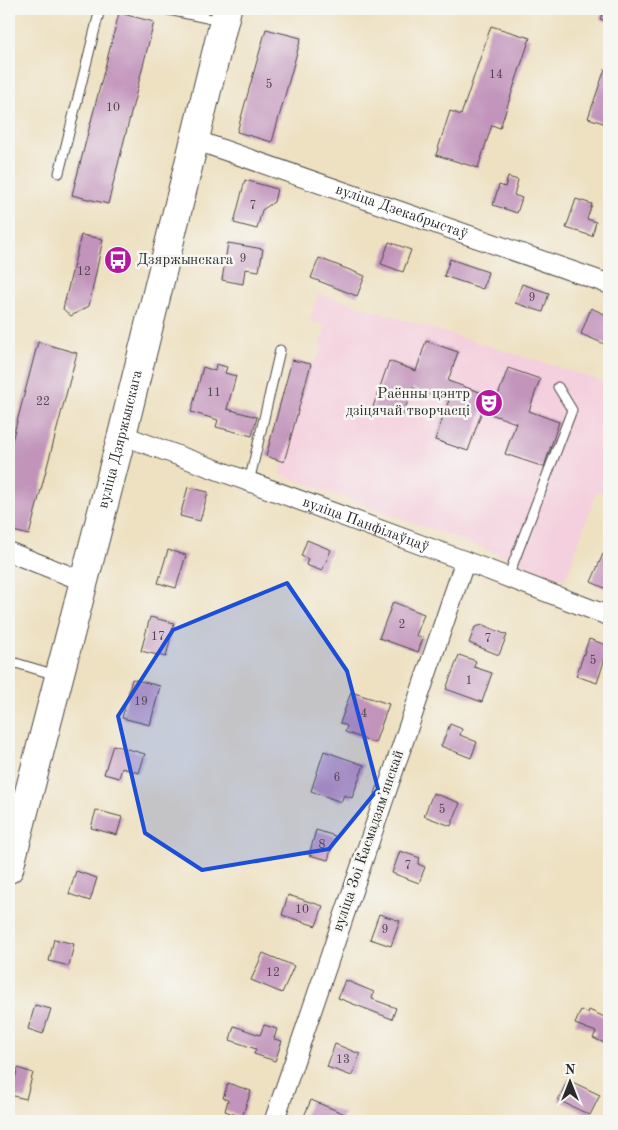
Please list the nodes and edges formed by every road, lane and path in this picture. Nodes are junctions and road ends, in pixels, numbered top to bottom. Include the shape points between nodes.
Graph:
1 (100, 9) edge
2 (164, 9) edge
3 (225, 15) edge
4 (195, 140) junction
5 (59, 173) dead end
6 (609, 284) edge
7 (280, 350) dead end
8 (558, 386) dead end
9 (122, 435) junction
10 (249, 482) junction
11 (9, 552) edge
12 (465, 561) junction
13 (508, 577) junction
14 (83, 581) junction
15 (609, 616) edge
16 (9, 661) edge
17 (59, 676) junction
18 (9, 869) edge
19 (274, 1121) edge

1 - 5 lane
2 - 3 lane
3 - 4 main road, вуліца Дзяржынскага
4 - 6 street, вуліца Дзекабрыстаў
4 - 9 main road, вуліца Дзяржынскага
7 - 10 lane
8 - 13 lane via 572,410
9 - 10 street, вуліца Панфілаўцаў
9 - 14 main road, вуліца Дзяржынскага
10 - 12 street, вуліца Панфілаўцаў
11 - 14 street
12 - 13 street, вуліца Панфілаўцаў
12 - 19 street, вуліца Зоі Касмадзямʼянскай
13 - 15 street, вуліца Панфілаўцаў
14 - 17 main road, вуліца Дзяржынскага
16 - 17 lane
17 - 18 main road, вуліца Дзяржынскага

